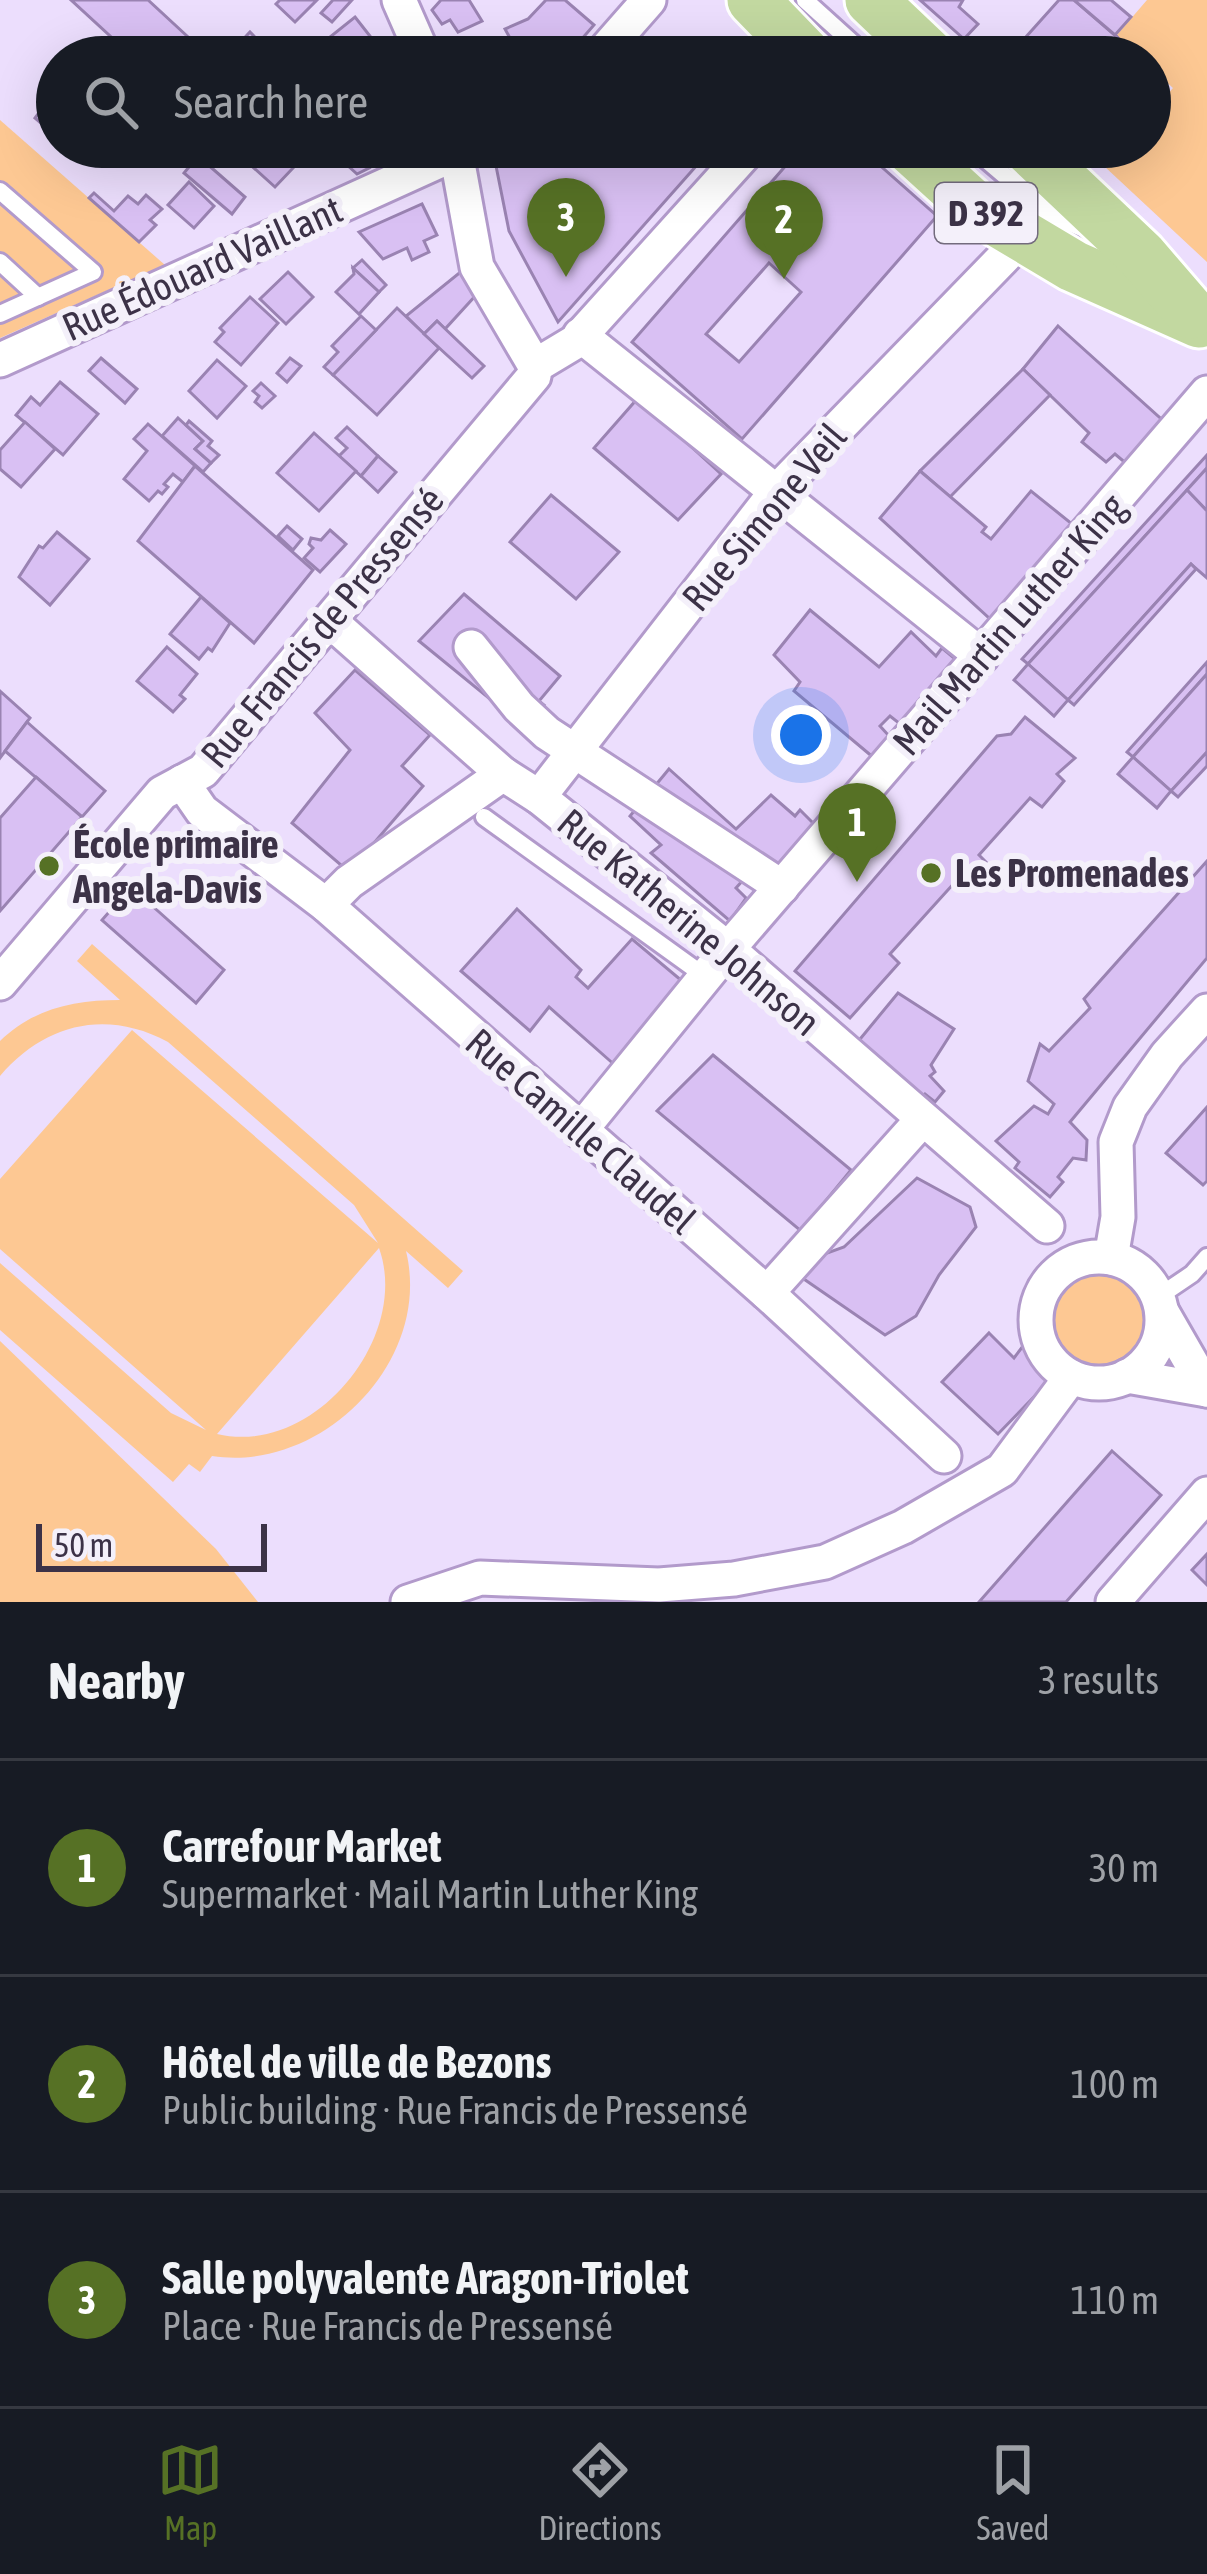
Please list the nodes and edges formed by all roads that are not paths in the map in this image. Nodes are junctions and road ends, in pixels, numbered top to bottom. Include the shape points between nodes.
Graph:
1 (400, 0) edge
2 (649, 0) edge
3 (753, 0) edge
4 (805, 0) edge
5 (871, 0) edge
6 (415, 36) edge
7 (617, 36) edge
8 (788, 36) edge
9 (845, 36) edge
10 (909, 36) edge
11 (419, 168) edge
12 (464, 168) edge
13 (732, 168) edge
14 (932, 168) edge
15 (996, 168) edge
16 (1049, 168) edge
17 (0, 191) edge
18 (1051, 215) junction
19 (1008, 253) dead end
20 (1141, 255) junction
21 (0, 262) edge
22 (1072, 266) junction
23 (38, 297) junction
24 (0, 314) edge
25 (1203, 326) edge
26 (580, 335) junction
27 (0, 359) edge
28 (535, 366) junction
29 (1207, 393) edge
30 (775, 493) junction
31 (330, 621) junction
32 (471, 647) dead end
33 (982, 656) junction
34 (574, 751) junction
35 (503, 774) junction
36 (182, 782) junction
37 (538, 797) junction
38 (484, 817) dead end
39 (782, 887) junction
40 (326, 905) junction
41 (728, 949) junction
42 (706, 977) junction
43 (0, 983) edge
44 (1207, 1011) edge
45 (922, 1120) junction
46 (580, 1131) junction
47 (1047, 1226) dead end
48 (1207, 1257) edge
49 (1111, 1258) junction
50 (767, 1292) junction
51 (1160, 1304) junction
52 (1127, 1376) junction
53 (1071, 1377) junction
54 (1207, 1390) edge
55 (944, 1456) joint
56 (976, 1486) junction
57 (1207, 1494) edge
58 (408, 1602) edge
59 (1113, 1602) edge

1 - 6 street
2 - 7 street
3 - 8 main road
4 - 9 lane
5 - 10 main road
11 - 27 street, Rue Édouard Vaillant
12 - 28 street via 478,267
13 - 26 street, Rue Francis de Pressensé
14 - 22 main road, D 392 via 976,208
15 - 18 lane
16 - 20 main road, D 392
17 - 23 lane via 93,272
18 - 20 lane
18 - 22 lane
19 - 30 street, Rue Simone Veil
20 - 25 main road, D 392
21 - 23 lane
22 - 25 main road, D 392
23 - 24 lane
26 - 28 street, Rue Francis de Pressensé
26 - 30 street
28 - 31 street, Rue Francis de Pressensé
29 - 33 street, Mail Martin Luther King
30 - 33 street
30 - 34 street, Rue Simone Veil
31 - 35 street, Rue Katherine Johnson
31 - 36 street, Rue Francis de Pressensé via 203,771
32 - 34 street via 520,707
33 - 39 street, Mail Martin Luther King
34 - 37 street, Rue Simone Veil
34 - 39 street
35 - 37 street, Rue Katherine Johnson
35 - 40 street
36 - 40 street, Rue Camille Claudel via 202,811
36 - 43 street, Rue Francis de Pressensé via 162,793
37 - 41 street, Rue Katherine Johnson
38 - 42 lane
39 - 41 street, Mail Martin Luther King
40 - 46 street, Rue Camille Claudel
41 - 42 street, Mail Martin Luther King
41 - 45 street, Rue Katherine Johnson
42 - 46 street, Mail Martin Luther King
44 - 49 street via 1130,1107 1117,1142
45 - 47 street, Rue Katherine Johnson
45 - 50 street
46 - 50 street, Rue Camille Claudel
48 - 51 lane
49 - 51 street via 1139,1271
49 - 53 street via 1060,1270 1039,1300 1044,1353
50 - 55 street, Rue Camille Claudel
51 - 52 street via 1155,1350
51 - 54 street
52 - 53 street via 1090,1383
52 - 54 street
53 - 56 street via 1002,1470
55 - 56 lane, Rue Camille Claudel
56 - 58 street via 825,1562 659,1585 480,1578
57 - 59 street

